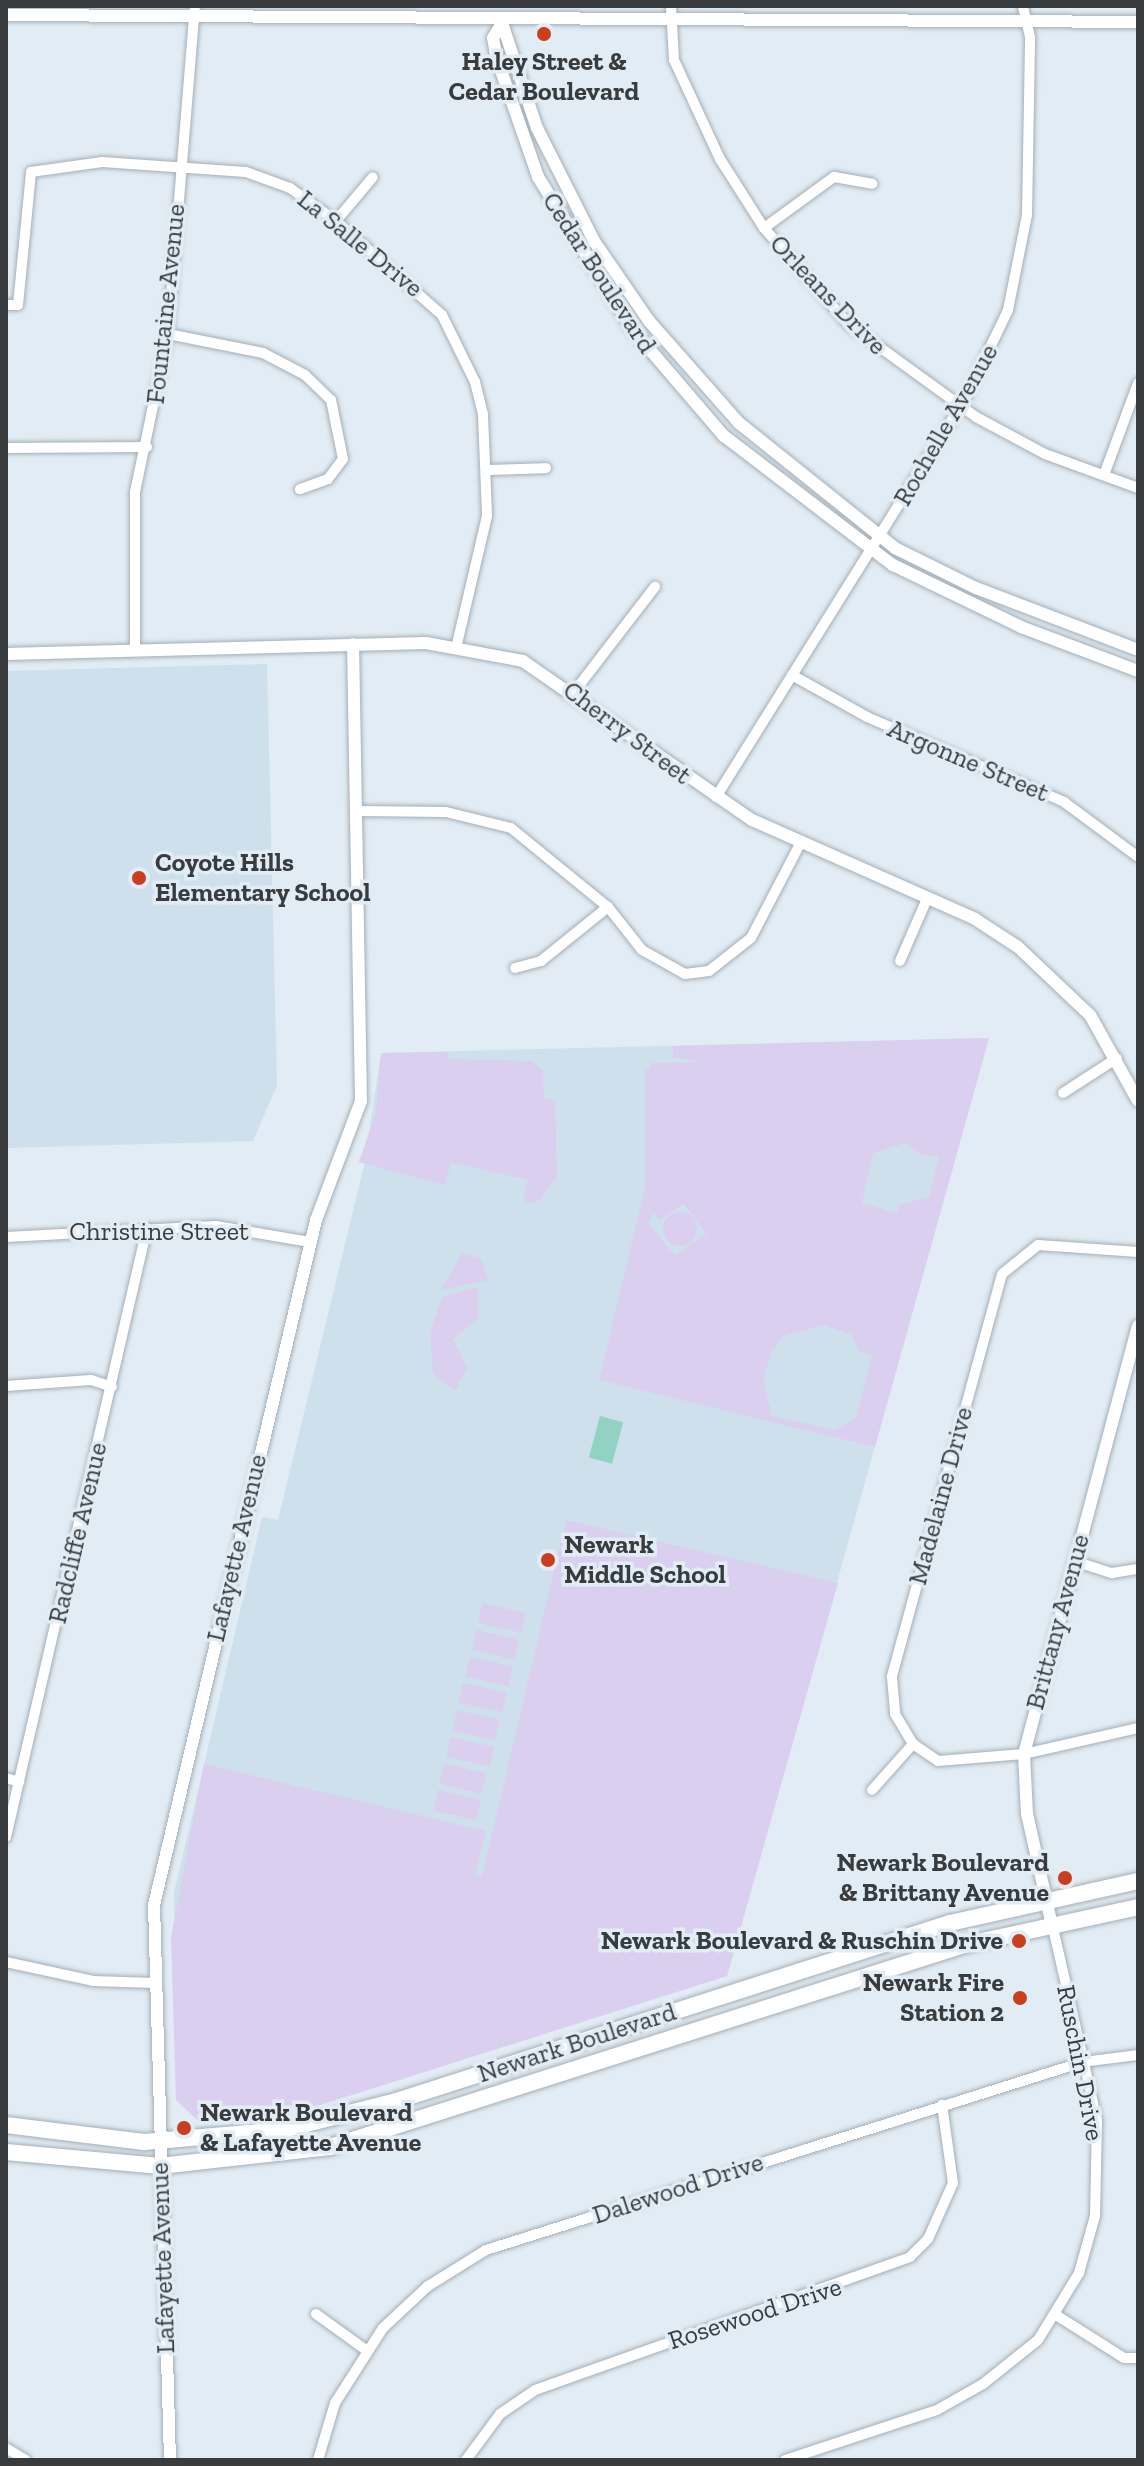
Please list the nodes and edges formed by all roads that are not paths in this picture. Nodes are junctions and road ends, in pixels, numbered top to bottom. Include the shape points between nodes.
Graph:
1 (671, 6) edge
2 (1023, 6) edge
3 (195, 9) edge
4 (6, 15) edge
5 (1029, 22) junction
6 (1138, 22) edge
7 (502, 23) junction
8 (671, 23) junction
9 (179, 164) junction
10 (373, 177) dead end
11 (872, 184) dead end
12 (336, 221) junction
13 (764, 228) junction
14 (6, 305) edge
15 (168, 334) junction
16 (1138, 383) edge
17 (960, 406) junction
18 (147, 447) junction
19 (6, 448) edge
20 (546, 468) dead end
21 (487, 470) junction
22 (1104, 475) junction
23 (1138, 488) edge
24 (300, 489) dead end
25 (880, 537) junction
26 (872, 551) junction
27 (655, 587) dead end
28 (353, 644) junction
29 (457, 644) junction
30 (135, 649) junction
31 (1138, 650) edge
32 (6, 654) edge
33 (1138, 671) edge
34 (792, 675) junction
35 (574, 692) junction
36 (716, 797) junction
37 (358, 811) junction
38 (800, 844) junction
39 (1138, 857) edge
40 (927, 899) junction
41 (608, 907) junction
42 (900, 961) dead end
43 (515, 968) dead end
44 (1117, 1058) junction
45 (1063, 1093) dead end
46 (1138, 1101) edge
47 (147, 1228) junction
48 (6, 1237) edge
49 (310, 1242) junction
50 (1138, 1252) edge
51 (1138, 1326) edge
52 (6, 1386) edge
53 (112, 1387) junction
54 (1074, 1561) junction
55 (1138, 1569) edge
56 (1138, 1728) edge
57 (913, 1744) junction
58 (1024, 1754) junction
59 (6, 1778) edge
60 (19, 1782) junction
61 (872, 1790) dead end
62 (6, 1837) edge
63 (1138, 1881) edge
64 (1046, 1896) junction
65 (1138, 1907) edge
66 (1051, 1921) junction
67 (6, 1962) edge
68 (154, 1983) junction
69 (1138, 2055) edge
70 (1083, 2062) junction
71 (942, 2105) junction
72 (6, 2125) edge
73 (160, 2141) junction
74 (6, 2152) edge
75 (160, 2166) junction
76 (316, 2314) dead end
77 (1056, 2315) junction
78 (366, 2350) junction
79 (1138, 2358) edge
80 (827, 2447) junction
81 (6, 2448) edge
82 (26, 2460) edge
83 (170, 2460) edge
84 (318, 2460) edge
85 (466, 2460) edge
86 (785, 2460) edge
87 (831, 2460) edge

1 - 8 street, Orleans Drive
2 - 5 street, Rochelle Avenue
3 - 4 street
3 - 7 street
3 - 9 street, Fountaine Avenue
5 - 6 street
5 - 8 street
5 - 17 street, Rochelle Avenue via 1021,265 988,357
7 - 8 street
7 - 25 street, Cedar Boulevard via 563,180 649,321 739,423
7 - 26 street, Cedar Boulevard via 493,38 518,132 612,300 724,436
8 - 13 street, Orleans Drive via 674,60 694,110
9 - 12 street, La Salle Drive via 275,183
9 - 14 street, La Salle Drive via 102,162 31,172 18,305
9 - 15 street, Fountaine Avenue
10 - 12 street
11 - 13 street via 834,177
12 - 21 street, La Salle Drive via 442,315 475,382
13 - 17 street, Orleans Drive via 849,325
15 - 18 street, Fountaine Avenue
15 - 24 street via 263,353 305,375 331,400 343,459 328,479
16 - 22 street
17 - 22 street, Orleans Drive via 1045,454
17 - 25 street, Rochelle Avenue
18 - 19 street
18 - 30 street, Fountaine Avenue via 135,492
20 - 21 street
21 - 29 street, La Salle Drive via 480,561
22 - 23 street, Orleans Drive
25 - 26 street, Rochelle Avenue
25 - 31 street, Cedar Boulevard via 976,588
26 - 33 street, Cedar Boulevard via 972,605
26 - 34 street, Rochelle Avenue
27 - 35 street
28 - 29 street, Cherry Street
28 - 30 street, Cherry Street
28 - 37 street, Lafayette Avenue
29 - 35 street, Cherry Street via 523,661
30 - 32 street, Cherry Street
34 - 36 street, Rochelle Avenue
34 - 39 street, Argonne Street via 867,717 1064,802
35 - 36 street, Cherry Street
36 - 38 street, Cherry Street
37 - 41 street via 457,813 511,828
37 - 49 street, Lafayette Avenue via 363,1086
38 - 40 street, Cherry Street
38 - 41 street via 751,938 709,971 662,966
40 - 42 street
40 - 44 street, Cherry Street via 975,919 1046,967 1090,1015
41 - 43 street via 541,961
44 - 45 street
44 - 46 street, Cherry Street
47 - 48 street, Christine Street
47 - 49 street, Christine Street via 216,1226
47 - 53 street, Radcliffe Avenue
49 - 68 street, Lafayette Avenue via 160,1874
50 - 57 street, Madelaine Drive via 1038,1245 1002,1274 892,1677 895,1714
51 - 54 street, Brittany Avenue
52 - 53 street via 91,1380
53 - 60 street, Radcliffe Avenue
54 - 55 street via 1112,1573
54 - 58 street, Brittany Avenue
56 - 58 street
57 - 58 street via 938,1761 962,1764
57 - 61 street
58 - 64 street, Brittany Avenue via 1027,1814
59 - 60 street
60 - 62 street, Radcliffe Avenue
63 - 64 main road, Newark Boulevard
64 - 66 street, Brittany Avenue
64 - 73 main road, Newark Boulevard via 340,2118 252,2135
65 - 66 main road, Newark Boulevard
66 - 70 street, Ruschin Drive
66 - 75 main road, Newark Boulevard via 330,2147
67 - 68 street via 93,1981
68 - 73 street, Lafayette Avenue
69 - 70 street, Dalewood Drive
70 - 71 street, Dalewood Drive
70 - 77 street, Ruschin Drive via 1097,2120 1095,2216 1079,2273
71 - 78 street, Dalewood Drive via 486,2250 428,2286
71 - 85 street, Rosewood Drive via 953,2183 928,2239 910,2257 535,2390 500,2414
72 - 73 main road, Newark Boulevard
73 - 75 street, Lafayette Avenue
74 - 75 main road, Newark Boulevard
75 - 83 street, Lafayette Avenue
76 - 78 street
77 - 79 street via 1124,2358
77 - 80 street, Ruschin Drive via 1020,2357 983,2384 937,2410
78 - 84 street, Dalewood Drive via 335,2403
80 - 86 street, Ruschin Drive
80 - 87 street
81 - 82 street

